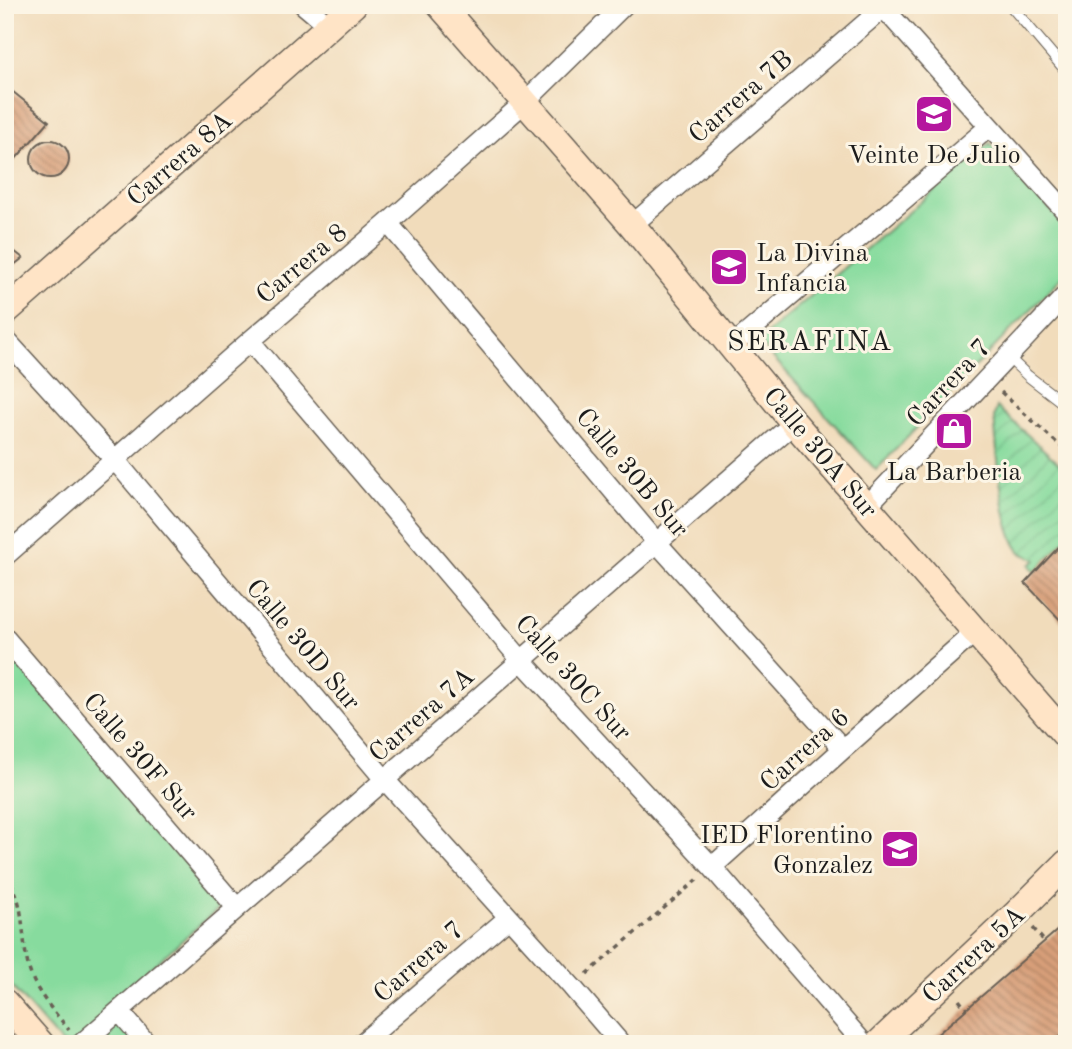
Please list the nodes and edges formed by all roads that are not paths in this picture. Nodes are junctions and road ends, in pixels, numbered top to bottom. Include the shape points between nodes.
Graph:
1 (304, 5) edge
2 (353, 5) edge
3 (440, 5) edge
4 (624, 5) edge
5 (1010, 5) edge
6 (882, 7) edge
7 (329, 26) junction
8 (1067, 72) edge
9 (525, 103) junction
10 (989, 127) junction
11 (1067, 213) edge
12 (388, 223) junction
13 (632, 225) junction
14 (1067, 294) edge
15 (5, 312) edge
16 (5, 340) edge
17 (250, 341) junction
18 (732, 346) junction
19 (1008, 357) junction
20 (1067, 406) edge
21 (794, 423) junction
22 (115, 460) junction
23 (867, 506) junction
24 (657, 543) junction
25 (5, 555) edge
26 (975, 632) junction
27 (5, 638) edge
28 (522, 661) junction
29 (1067, 737) edge
30 (843, 749) junction
31 (385, 780) junction
32 (1067, 863) edge
33 (712, 867) junction
34 (237, 908) junction
35 (508, 918) junction
36 (5, 1003) edge
37 (119, 1010) junction
38 (77, 1039) edge
39 (611, 1040) edge
40 (41, 1044) edge
41 (147, 1044) edge
42 (361, 1044) edge
43 (864, 1044) edge
44 (878, 1044) edge

1 - 7 street
2 - 7 street, Carrera 8A
3 - 9 street, Calle 30A Sur
4 - 9 street, Carrera 8
5 - 8 lane
6 - 10 street
6 - 13 street, Carrera 7B
7 - 15 street, Carrera 8A
9 - 12 street, Carrera 8
9 - 13 street, Calle 30A Sur
10 - 11 street
10 - 18 street
12 - 17 street, Carrera 8
12 - 24 street, Calle 30B Sur
13 - 18 street, Calle 30A Sur
14 - 19 street, Carrera 7
16 - 22 street, Calle 30D Sur
17 - 22 street, Carrera 8
17 - 28 street, Calle 30C Sur
18 - 21 street, Calle 30A Sur
19 - 20 lane
19 - 23 street, Carrera 7
21 - 23 street, Calle 30A Sur
21 - 24 street, Carrera 7A
22 - 25 street, Carrera 8
22 - 31 street, Calle 30D Sur
23 - 26 street, Calle 30A Sur
24 - 28 street, Carrera 7A
24 - 30 street, Calle 30B Sur
26 - 29 street, Calle 30A Sur
26 - 30 street, Carrera 6
27 - 34 street, Calle 30F Sur
28 - 31 street, Carrera 7A
28 - 33 street, Calle 30C Sur
30 - 33 street, Carrera 6
31 - 34 street, Carrera 7A
31 - 35 street, Calle 30D Sur
32 - 44 street, Carrera 5A
33 - 43 street, Calle 30C Sur
34 - 37 street, Carrera 7A
35 - 39 street, Calle 30D Sur via 572,987
35 - 42 street, Carrera 7
36 - 40 street
37 - 38 street, Carrera 7A
37 - 41 street

